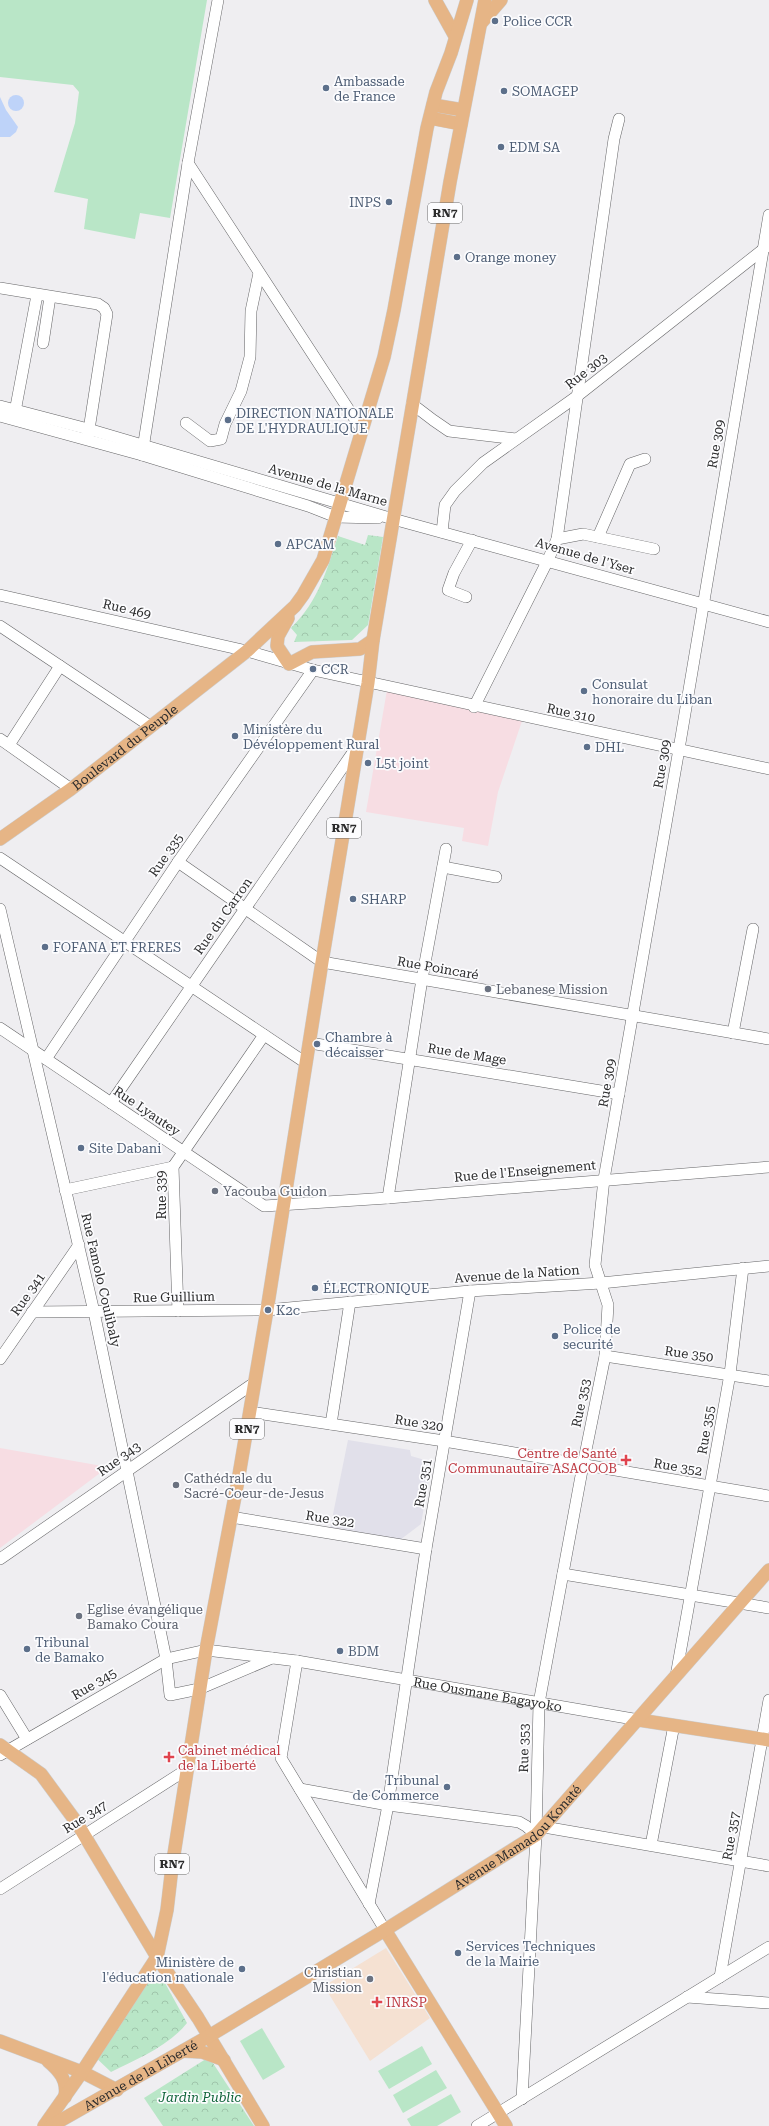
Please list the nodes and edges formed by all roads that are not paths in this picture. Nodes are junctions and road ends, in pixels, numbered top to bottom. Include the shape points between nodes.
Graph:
1 (218, 0) edge
2 (435, 0) edge
3 (467, 0) edge
4 (485, 0) edge
5 (501, 0) edge
6 (482, 22) junction
7 (455, 36) junction
8 (433, 105) junction
9 (463, 110) junction
10 (430, 118) junction
11 (619, 119) dead end
12 (460, 124) junction
13 (188, 163) junction
14 (769, 214) edge
15 (766, 247) edge
16 (260, 273) junction
17 (0, 288) edge
18 (37, 295) junction
19 (50, 297) junction
20 (43, 343) dead end
21 (576, 397) junction
22 (412, 404) junction
23 (0, 406) edge
24 (14, 415) junction
25 (0, 416) edge
26 (186, 423) dead end
27 (362, 430) junction
28 (88, 435) junction
29 (516, 439) junction
30 (143, 451) junction
31 (645, 459) dead end
32 (340, 502) junction
33 (336, 517) junction
34 (394, 519) junction
35 (442, 532) junction
36 (598, 538) junction
37 (557, 539) junction
38 (472, 540) junction
39 (654, 549) dead end
40 (548, 560) junction
41 (0, 595) edge
42 (466, 597) dead end
43 (703, 604) junction
44 (295, 606) junction
45 (769, 622) edge
46 (0, 626) edge
47 (373, 640) junction
48 (246, 651) junction
49 (289, 664) junction
50 (60, 666) junction
51 (314, 670) junction
52 (368, 683) junction
53 (474, 707) junction
54 (150, 726) junction
55 (5, 742) edge
56 (358, 745) junction
57 (679, 750) junction
58 (769, 769) edge
59 (71, 789) junction
60 (0, 839) edge
61 (446, 849) dead end
62 (0, 858) edge
63 (178, 862) junction
64 (443, 867) junction
65 (496, 877) dead end
66 (0, 909) edge
67 (245, 909) junction
68 (753, 929) dead end
69 (125, 941) junction
70 (322, 962) junction
71 (422, 979) junction
72 (192, 986) junction
73 (633, 1016) junction
74 (0, 1028) edge
75 (733, 1033) junction
76 (264, 1035) junction
77 (769, 1039) edge
78 (310, 1043) junction
79 (34, 1051) junction
80 (46, 1059) junction
81 (409, 1059) junction
82 (306, 1063) junction
83 (619, 1094) junction
84 (111, 1104) junction
85 (183, 1152) junction
86 (173, 1167) junction
87 (769, 1167) edge
88 (604, 1178) junction
89 (66, 1190) junction
90 (388, 1198) junction
91 (283, 1205) junction
92 (79, 1245) junction
93 (769, 1266) edge
94 (743, 1268) junction
95 (601, 1283) junction
96 (470, 1291) junction
97 (350, 1302) junction
98 (267, 1310) junction
99 (178, 1311) junction
100 (32, 1312) junction
101 (94, 1312) junction
102 (605, 1356) junction
103 (0, 1359) edge
104 (730, 1374) junction
105 (769, 1382) edge
106 (254, 1383) junction
107 (250, 1412) junction
108 (331, 1424) junction
109 (444, 1441) junction
110 (583, 1465) junction
111 (128, 1470) junction
112 (710, 1486) junction
113 (769, 1496) edge
114 (230, 1517) junction
115 (426, 1549) junction
116 (0, 1559) edge
117 (769, 1570) edge
118 (563, 1574) junction
119 (691, 1595) junction
120 (740, 1603) junction
121 (769, 1608) edge
122 (206, 1650) junction
123 (272, 1658) junction
124 (166, 1659) junction
125 (297, 1661) junction
126 (676, 1676) junction
127 (406, 1680) junction
128 (200, 1689) junction
129 (0, 1695) edge
130 (769, 1700) edge
131 (539, 1703) junction
132 (639, 1720) junction
133 (674, 1725) junction
134 (27, 1739) junction
135 (766, 1739) edge
136 (3, 1750) edge
137 (186, 1770) junction
138 (300, 1789) junction
139 (388, 1805) junction
140 (81, 1829) junction
141 (540, 1831) junction
142 (651, 1845) junction
143 (740, 1860) junction
144 (769, 1866) edge
145 (2, 1885) edge
146 (369, 1904) junction
147 (385, 1930) junction
148 (769, 1947) edge
149 (157, 1956) junction
150 (720, 1977) junction
151 (687, 1997) junction
152 (769, 2003) edge
153 (198, 2018) junction
154 (209, 2036) junction
155 (0, 2041) edge
156 (186, 2050) junction
157 (44, 2058) junction
158 (224, 2060) junction
159 (82, 2072) junction
160 (116, 2090) junction
161 (65, 2097) junction
162 (522, 2098) junction
163 (498, 2113) junction
164 (44, 2126) edge
165 (51, 2126) edge
166 (263, 2126) edge
167 (477, 2126) edge
168 (506, 2126) edge

1 - 13 street
2 - 7 main road
3 - 7 main road
4 - 6 main road, RN7
5 - 6 main road
6 - 9 main road, RN7
7 - 8 main road
8 - 9 main road
8 - 10 main road
9 - 12 main road, RN7
10 - 12 main road
10 - 27 main road via 384,357
11 - 21 street
12 - 22 main road, RN7
13 - 16 street
13 - 30 street
14 - 15 street, Rue 309
15 - 21 street, Rue 303
15 - 43 street, Rue 309
16 - 26 street via 251,311 250,357 241,391 220,438 210,441
16 - 27 street
17 - 18 street
18 - 19 street
18 - 24 street
19 - 20 street
19 - 28 street via 98,304 107,314
21 - 29 street, Rue 303
21 - 37 street
22 - 29 street via 449,430
22 - 34 main road, RN7
23 - 24 street, Avenue de la Marne
24 - 25 street, Avenue de la Marne
24 - 28 street, Avenue de la Marne
27 - 32 main road
28 - 30 street, Avenue de la Marne
29 - 35 street, Rue 303 via 483,463 455,490 445,505
30 - 32 street, Avenue de la Marne
30 - 33 street, Avenue de la Marne
31 - 36 street via 630,464
32 - 33 main road
32 - 34 street, Avenue de la Marne
33 - 34 street, Avenue de la Marne
33 - 44 main road via 323,560
34 - 35 street, Avenue de l'Yser
34 - 47 main road, RN7
35 - 38 street, Avenue de l'Yser
36 - 37 street via 583,534
36 - 39 street
37 - 40 street
38 - 40 street, Avenue de l'Yser
38 - 42 street via 448,590
40 - 43 street, Avenue de l'Yser
40 - 53 street
41 - 48 street, Rue 469
43 - 45 street, Avenue de l'Yser
43 - 57 street, Rue 309
44 - 48 main road, Boulevard du Peuple
44 - 49 main road via 278,636 277,646
46 - 50 street
47 - 49 main road via 360,648 312,652
47 - 52 main road, RN7
48 - 49 street, Rue 469
48 - 54 main road, Boulevard du Peuple
49 - 51 street, Rue 469
50 - 54 street
50 - 55 street
51 - 52 street, Rue 310
51 - 63 street, Rue 335
52 - 53 street, Rue 310
52 - 56 main road, RN7
53 - 57 street, Rue 310
54 - 59 main road, Boulevard du Peuple
55 - 59 street
56 - 67 street, Rue du Carron
56 - 70 main road, RN7
57 - 58 street, Rue 310
57 - 73 street, Rue 309
59 - 60 main road, Boulevard du Peuple
61 - 64 street
62 - 69 street
63 - 67 street, Rue Poincaré
63 - 69 street, Rue 335
64 - 65 street
64 - 71 street
66 - 79 street, Rue Famolo Coulibaly
67 - 70 street, Rue Poincaré
67 - 72 street, Rue du Carron
68 - 75 street
69 - 72 street
69 - 80 street, Rue 335
70 - 71 street, Rue Poincaré
70 - 78 main road, RN7
71 - 73 street, Rue Poincaré
71 - 81 street
72 - 76 street
72 - 84 street, Rue du Carron
73 - 75 street, Rue Poincaré
73 - 83 street, Rue 309
74 - 79 street, Rue Lyautey
75 - 77 street, Rue Poincaré
76 - 82 street
76 - 85 street, Rue 339
78 - 81 street, Rue de Mage
78 - 82 main road, RN7
79 - 80 street, Rue Lyautey
79 - 89 street, Rue Famolo Coulibaly
80 - 84 street, Rue Lyautey
81 - 83 street, Rue de Mage
81 - 90 street
82 - 91 main road, RN7
83 - 88 street, Rue 309
84 - 85 street, Rue Lyautey
85 - 86 street, Rue 339
85 - 91 street, Rue Lyautey via 259,1204
86 - 89 street
86 - 99 street, Rue 339
87 - 88 street, Rue de l'Enseignement
88 - 90 street, Rue de l'Enseignement
88 - 95 street, Rue 309 via 595,1265
89 - 92 street, Rue Famolo Coulibaly
90 - 91 street, Rue de l'Enseignement
91 - 98 main road, RN7
92 - 100 street, Rue 341
92 - 101 street, Rue Famolo Coulibaly
93 - 94 street, Avenue de la Nation
94 - 95 street, Avenue de la Nation
94 - 104 street, Rue 355
95 - 96 street, Avenue de la Nation
95 - 102 street, Rue 353 via 608,1305
96 - 97 street, Avenue de la Nation
96 - 109 street, Rue 351
97 - 98 street, Avenue de la Nation
97 - 108 street
98 - 99 street, Rue Guillium
98 - 106 main road, RN7
99 - 101 street, Rue Guillium
100 - 101 street, Rue Guillium
100 - 103 street, Rue 341
101 - 111 street, Rue Famolo Coulibaly
102 - 104 street, Rue 350
102 - 110 street, Rue 353
104 - 105 street, Rue 350
104 - 112 street, Rue 355
106 - 107 main road, RN7
106 - 111 street, Rue 343
107 - 108 street, Rue 320
107 - 114 main road, RN7
108 - 109 street, Rue 320
109 - 110 street, Rue 320
109 - 115 street, Rue 351
110 - 112 street, Rue 352
110 - 118 street, Rue 353
111 - 116 street, Rue 343
111 - 124 street, Rue Famolo Coulibaly
112 - 113 street, Rue 352
112 - 119 street, Rue 355
114 - 115 street, Rue 322
114 - 122 main road, RN7
115 - 127 street, Rue 351
117 - 120 main road, Avenue Mamadou Konaté
118 - 119 street
118 - 131 street, Rue 353
119 - 120 street
119 - 126 street, Rue 355
120 - 121 street
120 - 126 main road, Avenue Mamadou Konaté
122 - 123 street, Rue Ousmane Bagayoko
122 - 124 street, Rue 345
122 - 128 main road, RN7
123 - 125 street, Rue Ousmane Bagayoko
123 - 128 street
124 - 128 street, Rue Famolo Coulibaly via 170,1695
124 - 134 street, Rue 345
125 - 127 street, Rue Ousmane Bagayoko
125 - 138 street via 281,1758
126 - 132 main road, Avenue Mamadou Konaté
127 - 131 street, Rue Ousmane Bagayoko
127 - 139 street, Rue 351
128 - 137 main road, RN7
129 - 134 street
130 - 135 street, Rue 357
131 - 132 street, Rue Ousmane Bagayoko
131 - 141 street, Rue 353
132 - 133 main road, Rue Ousmane Bagayoko
132 - 141 main road, Avenue Mamadou Konaté
133 - 135 main road, Rue Ousmane Bagayoko
133 - 142 street
134 - 136 street, Rue 345
135 - 143 street, Rue 357
136 - 140 main road via 41,1774
137 - 140 street, Rue 347
137 - 149 main road, RN7 via 167,1910
138 - 139 street
138 - 146 street
139 - 141 street via 518,1822
139 - 146 street, Rue 351
140 - 145 street, Rue 347
140 - 149 main road
141 - 142 street
141 - 147 main road, Avenue Mamadou Konaté
141 - 162 street, Rue 353
142 - 143 street
143 - 144 street
143 - 150 street, Rue 357
146 - 147 street
147 - 154 main road, Avenue Mamadou Konaté
147 - 163 main road
148 - 150 street
149 - 153 main road
149 - 159 main road
150 - 151 street
151 - 152 street
151 - 162 street
153 - 154 main road
153 - 156 main road via 196,2031
154 - 156 main road, Avenue de la Liberté
154 - 158 main road
155 - 157 main road
156 - 158 main road via 202,2052
156 - 160 main road, Avenue de la Liberté
157 - 159 main road
157 - 161 main road via 60,2072 65,2082
158 - 166 main road
159 - 160 main road
159 - 161 main road
160 - 165 main road, Avenue de la Liberté
161 - 164 main road
162 - 163 street
163 - 167 street
163 - 168 main road

